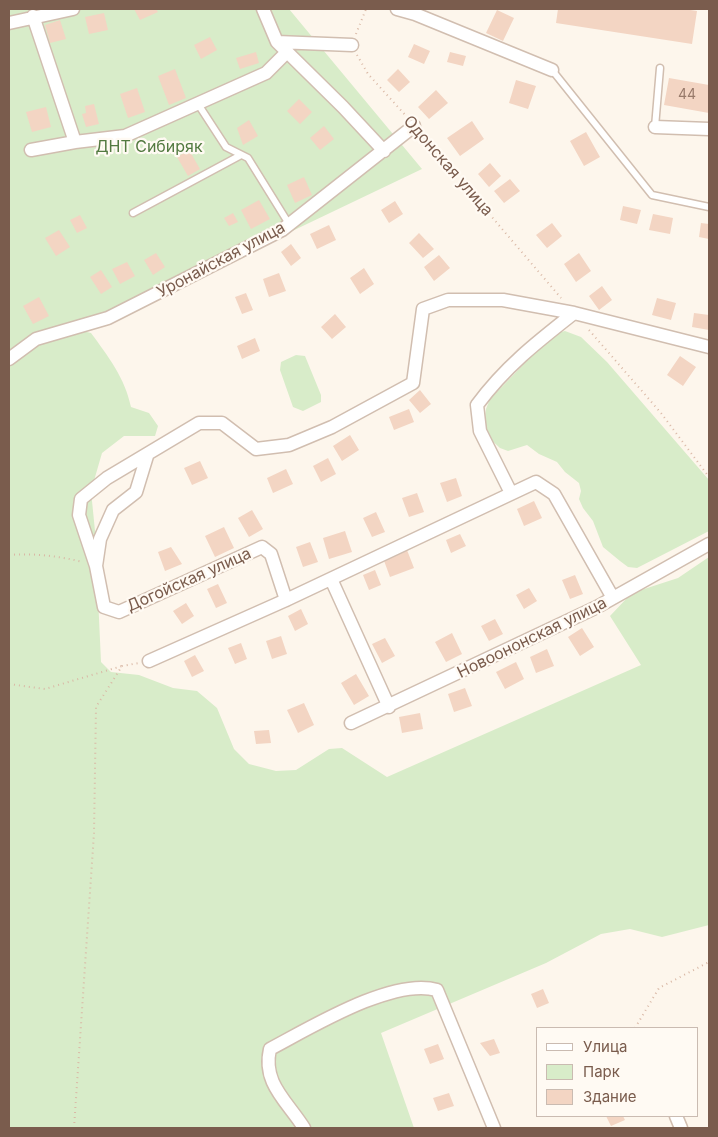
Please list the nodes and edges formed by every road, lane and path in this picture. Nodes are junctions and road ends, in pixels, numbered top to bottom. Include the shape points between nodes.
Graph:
1 (73, 9) edge
2 (263, 9) edge
3 (366, 9) edge
4 (397, 9) edge
5 (33, 16) junction
6 (9, 23) edge
7 (277, 42) junction
8 (352, 45) junction
9 (287, 52) junction
10 (660, 68) dead end
11 (552, 70) joint
12 (198, 104) junction
13 (414, 126) junction
14 (655, 127) joint
15 (709, 129) edge
16 (75, 142) junction
17 (30, 150) dead end
18 (384, 151) junction
19 (242, 155) junction
20 (709, 207) edge
21 (133, 213) dead end
22 (289, 224) junction
23 (561, 298) dead end
24 (574, 313) junction
25 (709, 347) edge
26 (9, 359) edge
27 (146, 456) junction
28 (709, 477) edge
29 (511, 493) junction
30 (709, 544) edge
31 (9, 554) edge
32 (96, 566) junction
33 (331, 579) junction
34 (613, 598) junction
35 (286, 600) junction
36 (149, 660) joint
37 (122, 666) junction
38 (9, 684) edge
39 (389, 707) junction
40 (351, 723) dead end
41 (709, 962) edge
42 (636, 1027) edge
43 (74, 1128) edge
44 (304, 1128) edge
45 (494, 1128) edge

1 - 5 street
2 - 7 street
3 - 8 path
4 - 11 street
5 - 6 street
5 - 16 street
7 - 8 street
7 - 9 street
8 - 13 path, Одонская улица via 368,74
9 - 12 street via 266,73
9 - 18 street via 344,106
10 - 14 lane
11 - 20 lane via 652,195
12 - 16 street via 125,136
12 - 19 lane via 226,147
13 - 18 street, Уронайская улица
13 - 23 path, Одонская улица
14 - 15 street
16 - 17 street
18 - 22 street, Уронайская улица
19 - 21 lane
19 - 22 lane via 248,158
22 - 26 street, Уронайская улица via 108,318 36,339
24 - 25 street
24 - 27 street via 503,300 448,300 422,309 413,383 332,428 289,445 256,449 222,423 199,423
24 - 28 path via 661,413
24 - 29 street via 497,378 477,405 480,431
27 - 32 street, Догойская улица via 136,492 113,510 100,540
27 - 32 street via 107,478 81,499 78,515
29 - 33 street
29 - 34 street via 536,482 554,494
30 - 34 street, Новоононская улица
31 - 32 path via 63,557
32 - 35 street, Догойская улица via 104,607 119,612 262,547 271,554
33 - 35 street
33 - 39 street
34 - 39 street, Новоононская улица
35 - 36 street
36 - 37 path
37 - 38 path via 45,689
37 - 43 path via 96,707 94,833
39 - 40 street, Новоононская улица
41 - 42 path via 659,988
44 - 45 street via 269,1079 266,1063 270,1049 334,1015 383,994 428,987 438,990

